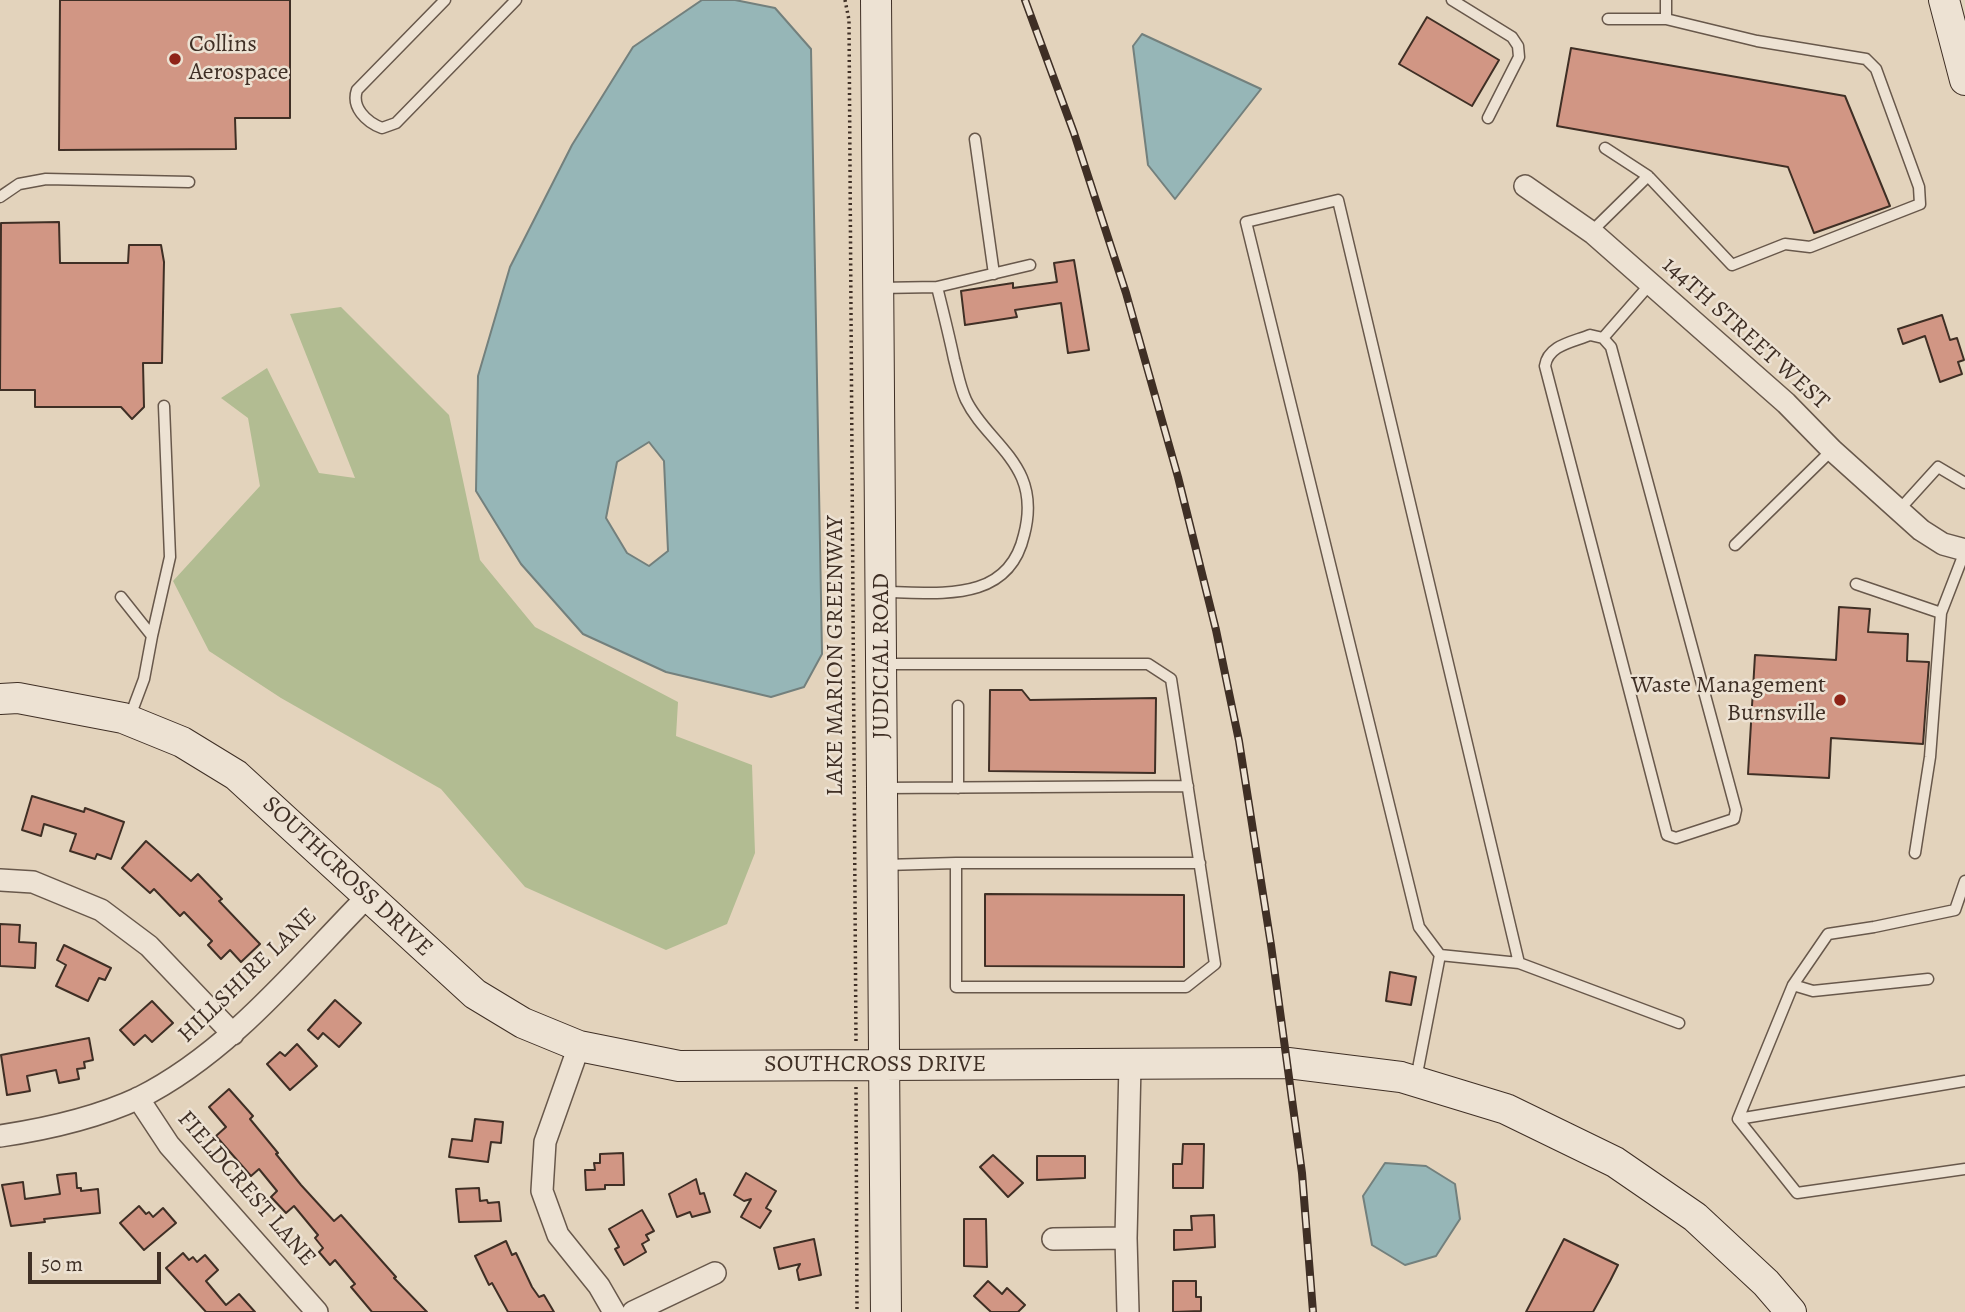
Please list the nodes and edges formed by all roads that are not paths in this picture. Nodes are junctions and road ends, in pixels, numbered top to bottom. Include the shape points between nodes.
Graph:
1 (445, 0) edge
2 (516, 0) edge
3 (876, 0) edge
4 (1452, 0) edge
5 (1666, 0) edge
6 (1944, 0) edge
7 (1608, 19) dead end
8 (1665, 19) junction
9 (1965, 80) edge
10 (1488, 118) dead end
11 (975, 139) dead end
12 (1605, 148) dead end
13 (1648, 176) junction
14 (189, 182) dead end
15 (1525, 186) dead end
16 (0, 197) edge
17 (1591, 232) junction
18 (1030, 265) dead end
19 (994, 274) junction
20 (1651, 284) junction
21 (937, 287) junction
22 (879, 288) junction
23 (1603, 338) junction
24 (164, 405) dead end
25 (1832, 450) junction
26 (1965, 483) edge
27 (1899, 510) junction
28 (1735, 545) dead end
29 (1965, 550) edge
30 (1856, 584) dead end
31 (882, 592) junction
32 (121, 597) dead end
33 (1941, 613) junction
34 (152, 636) junction
35 (882, 664) junction
36 (0, 699) edge
37 (958, 706) dead end
38 (128, 721) junction
39 (1188, 786) junction
40 (883, 788) junction
41 (958, 788) junction
42 (1915, 853) dead end
43 (956, 863) junction
44 (1200, 863) junction
45 (884, 865) junction
46 (0, 880) edge
47 (1965, 881) edge
48 (367, 897) junction
49 (1440, 955) junction
50 (1519, 963) junction
51 (1928, 979) dead end
52 (1793, 985) junction
53 (1679, 1023) dead end
54 (233, 1034) junction
55 (579, 1046) junction
56 (1130, 1064) junction
57 (886, 1066) junction
58 (1965, 1081) edge
59 (1415, 1082) junction
60 (138, 1098) junction
61 (1738, 1119) junction
62 (0, 1136) edge
63 (1965, 1169) edge
64 (1126, 1238) junction
65 (1053, 1239) dead end
66 (715, 1273) dead end
67 (317, 1312) edge
68 (614, 1312) edge
69 (633, 1312) edge
70 (886, 1312) edge
71 (1128, 1312) edge
72 (1791, 1312) edge

1 - 2 lane via 357,90 358,109 376,126 396,123
3 - 22 street, JUDICIAL ROAD
4 - 10 lane via 1512,37 1518,46 1519,57
5 - 8 lane
6 - 9 street
7 - 8 lane
8 - 13 lane via 1757,41 1866,59 1876,69 1919,187 1920,204 1810,247 1785,244 1732,265
11 - 19 lane
12 - 13 lane
13 - 17 lane
14 - 16 lane via 46,179 19,184
15 - 17 street, 144TH STREET WEST
17 - 20 street, 144TH STREET WEST
18 - 19 lane
19 - 21 lane
20 - 23 lane
20 - 25 street, 144TH STREET WEST via 1786,403
21 - 22 lane
21 - 31 lane via 960,388 1022,479 1028,520 1014,559 1002,576 986,585 962,591
22 - 31 street, JUDICIAL ROAD
23 - 23 lane via 1611,346 1737,810 1734,819 1676,838 1667,835 1545,366 1552,350 1590,335
24 - 34 lane via 170,557
25 - 27 street, 144TH STREET WEST
25 - 28 lane
26 - 27 lane via 1938,467
27 - 29 street, 144TH STREET WEST via 1943,544
29 - 33 lane
30 - 33 lane
31 - 35 street, JUDICIAL ROAD
32 - 34 lane
33 - 42 lane via 1930,757
34 - 38 lane via 144,679
35 - 39 lane via 1148,664 1171,679
35 - 40 street, JUDICIAL ROAD
36 - 38 street, SOUTHCROSS DRIVE via 18,698
37 - 41 lane
38 - 48 street, SOUTHCROSS DRIVE via 181,742 236,775
39 - 41 lane
39 - 44 lane
40 - 41 lane
40 - 45 street, JUDICIAL ROAD
43 - 44 lane
43 - 44 lane via 956,987 1186,987 1215,964
43 - 45 lane
45 - 57 street, JUDICIAL ROAD
46 - 54 street via 33,882 101,910 149,946
47 - 52 lane via 1955,910 1828,934
48 - 54 street, HILLSHIRE LANE
48 - 55 street, SOUTHCROSS DRIVE via 475,994 523,1023
49 - 50 lane
49 - 50 lane via 1419,927 1246,222 1338,200
49 - 59 lane
50 - 53 lane
51 - 52 lane via 1813,990
52 - 61 lane
54 - 60 street, HILLSHIRE LANE
55 - 57 street, SOUTHCROSS DRIVE via 679,1066
55 - 68 street via 545,1142 542,1191 558,1235
56 - 57 street, SOUTHCROSS DRIVE
56 - 59 street, SOUTHCROSS DRIVE via 1288,1063
56 - 64 street
57 - 70 street, JUDICIAL ROAD
58 - 61 lane
59 - 72 street, SOUTHCROSS DRIVE via 1506,1109 1615,1162 1695,1217
60 - 62 street, HILLSHIRE LANE via 54,1128
60 - 67 street, FIELDCREST LANE via 169,1145
61 - 63 lane via 1797,1193
64 - 65 street
64 - 71 street
66 - 69 street

